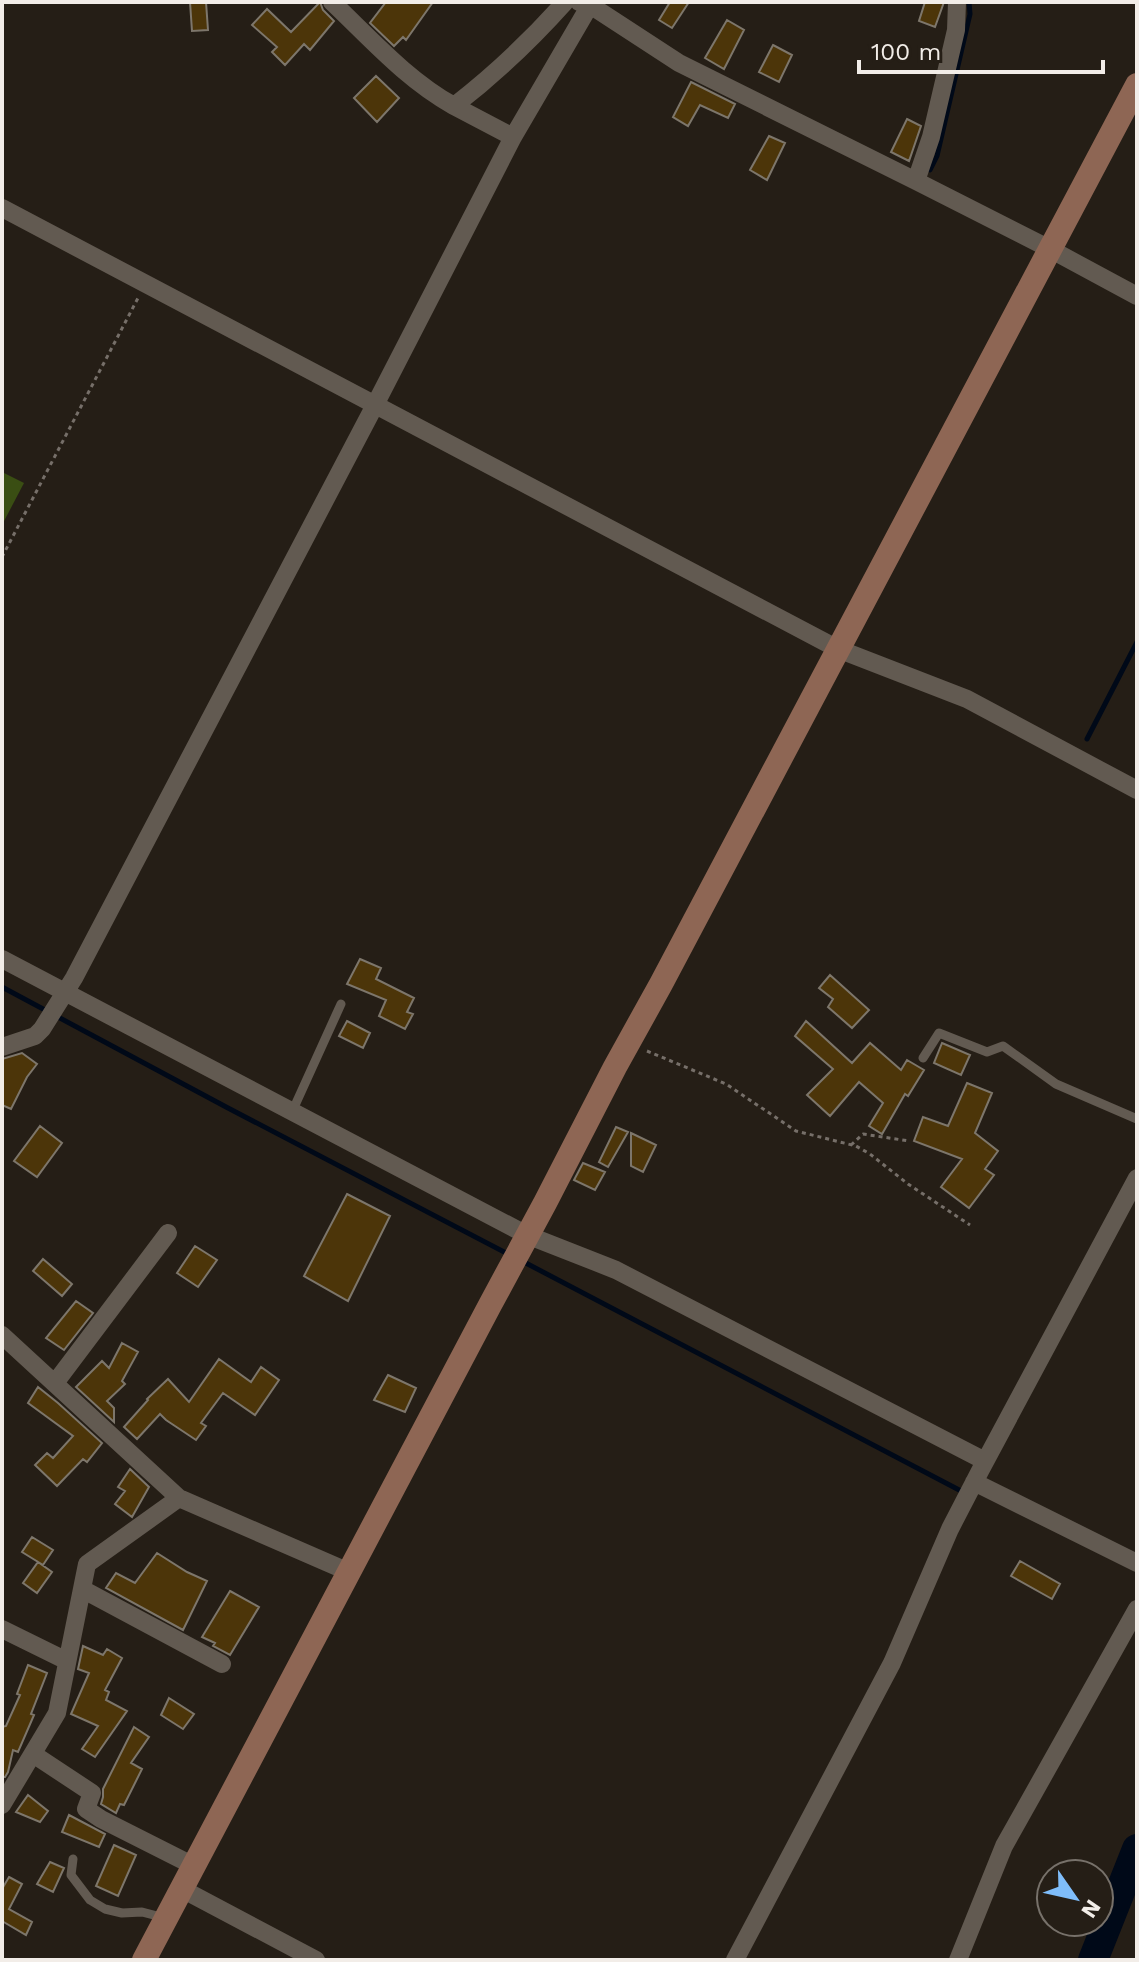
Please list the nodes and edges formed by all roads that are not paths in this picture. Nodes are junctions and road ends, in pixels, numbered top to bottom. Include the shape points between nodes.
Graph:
1 (332, 2) edge
2 (565, 2) edge
3 (957, 2) edge
4 (585, 3) edge
5 (1137, 85) edge
6 (454, 106) junction
7 (513, 137) junction
8 (916, 181) junction
9 (2, 208) edge
10 (1050, 249) junction
11 (1137, 296) edge
12 (375, 405) junction
13 (838, 649) junction
14 (1137, 790) edge
15 (2, 959) edge
16 (62, 996) junction
17 (341, 1004) dead end
18 (2, 1047) edge
19 (923, 1058) dead end
20 (292, 1112) junction
21 (1137, 1119) edge
22 (1137, 1178) edge
23 (168, 1233) dead end
24 (524, 1240) junction
25 (2, 1335) edge
26 (55, 1383) junction
27 (980, 1471) junction
28 (179, 1498) junction
29 (1137, 1563) edge
30 (349, 1572) junction
31 (82, 1589) junction
32 (1137, 1609) edge
33 (2, 1629) edge
34 (67, 1661) junction
35 (222, 1664) dead end
36 (33, 1754) junction
37 (2, 1805) edge
38 (73, 1859) dead end
39 (194, 1866) junction
40 (182, 1889) junction
41 (165, 1918) junction
42 (144, 1960) edge
43 (316, 1960) edge
44 (735, 1960) edge
45 (958, 1960) edge

1 - 6 street via 429,92
2 - 6 street
3 - 8 street via 956,30
4 - 7 street
4 - 8 street via 679,63
5 - 10 street
6 - 7 street
7 - 12 street
8 - 10 street
9 - 12 street
10 - 11 street
10 - 13 street
12 - 13 street
12 - 16 street
13 - 14 street via 967,699
13 - 24 street
15 - 16 street
16 - 18 street via 35,1036
16 - 20 street
17 - 20 lane
19 - 21 lane via 939,1033 987,1052 1003,1046 1056,1084
20 - 24 street
22 - 27 street
23 - 26 street
24 - 27 street via 616,1270
24 - 30 street
25 - 26 street
26 - 28 street
27 - 29 street
27 - 44 street via 892,1663
28 - 30 street
28 - 31 street via 87,1564
30 - 39 street
31 - 34 street
31 - 35 street
32 - 45 street via 1004,1846
33 - 34 street
34 - 36 street via 57,1713
36 - 37 street
36 - 39 street via 92,1793 86,1809 93,1814
38 - 41 lane via 71,1875 90,1900 105,1909
39 - 40 street
40 - 41 street
40 - 43 street
41 - 42 street

